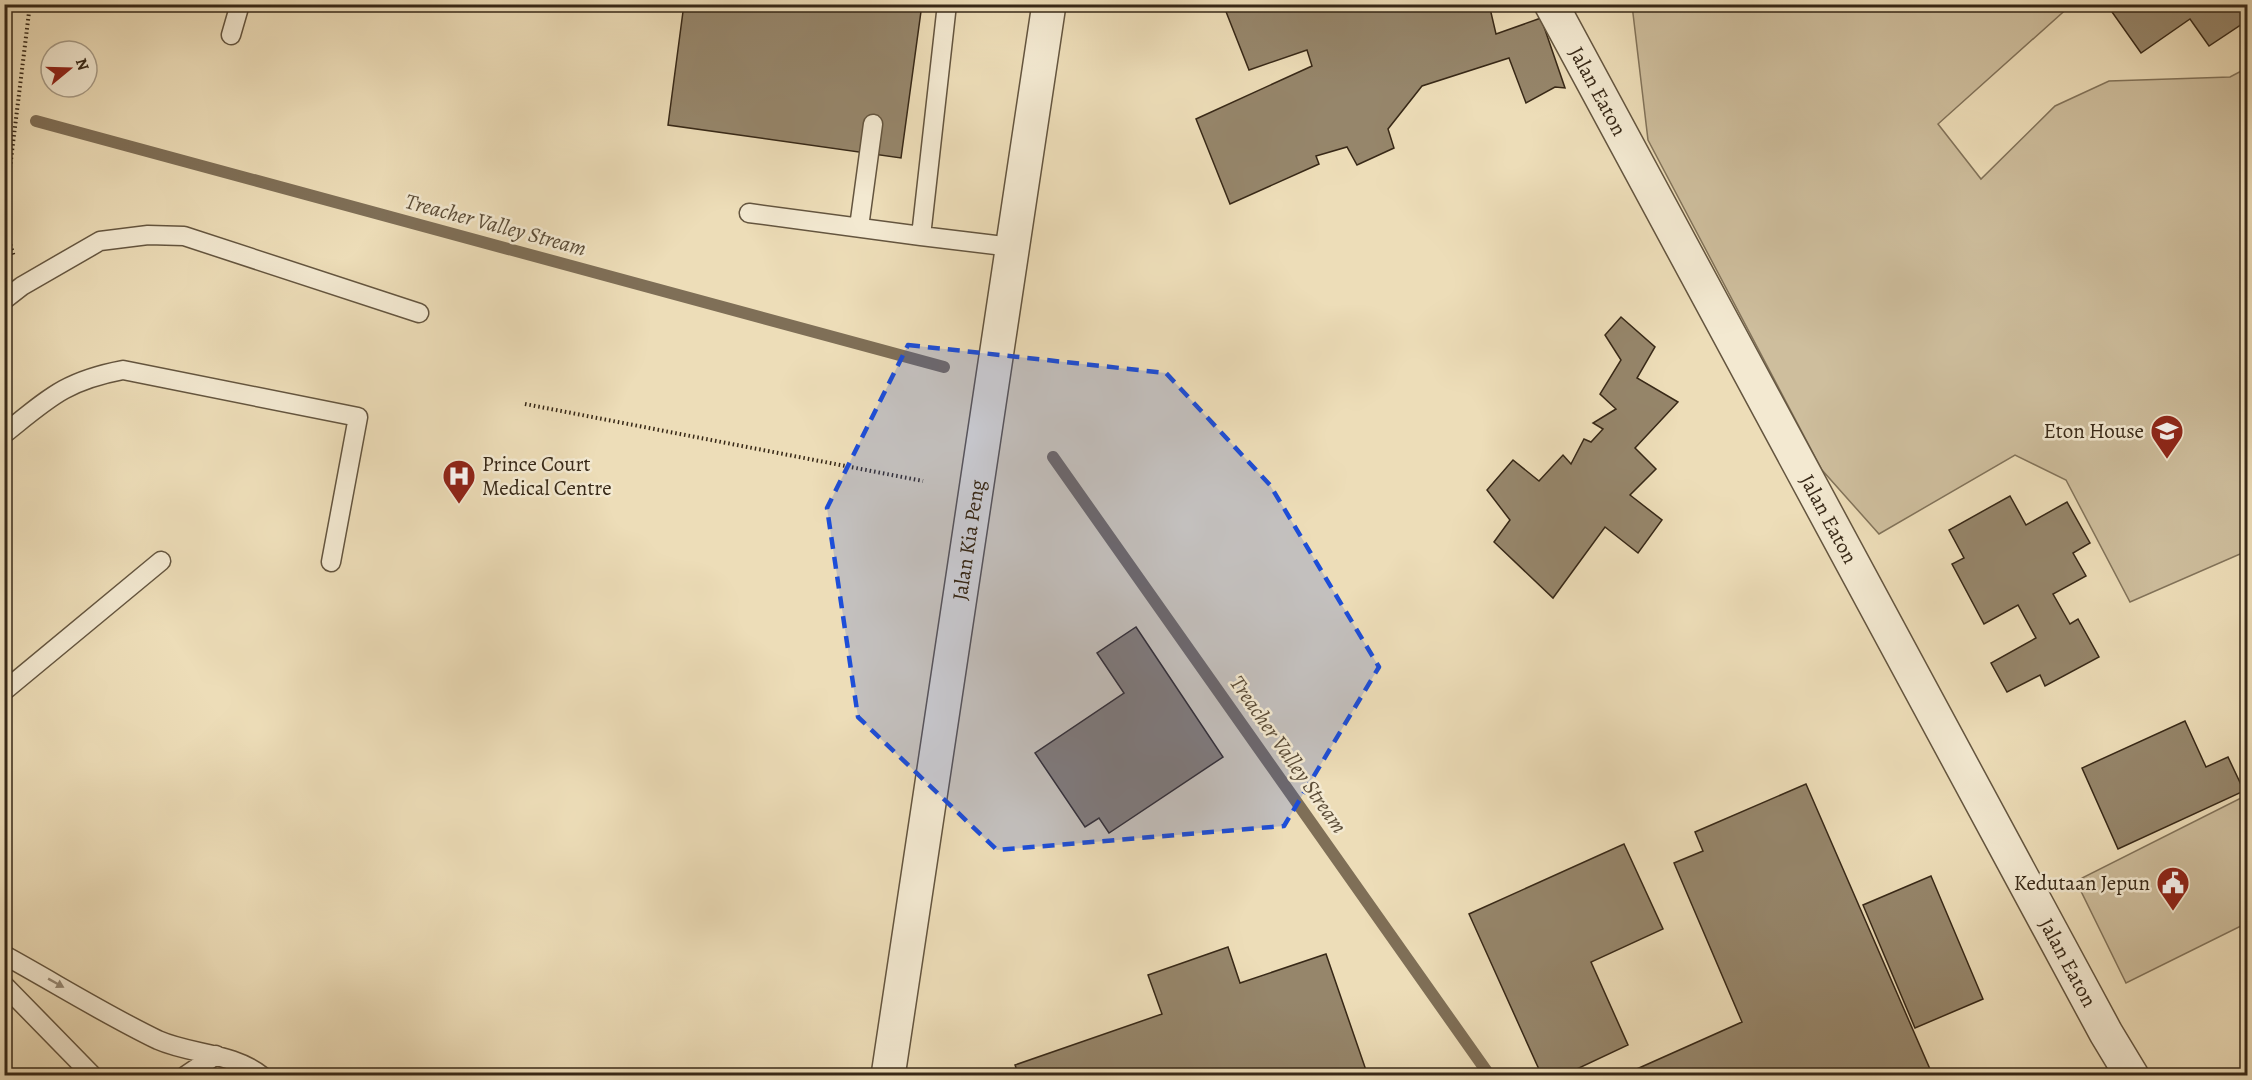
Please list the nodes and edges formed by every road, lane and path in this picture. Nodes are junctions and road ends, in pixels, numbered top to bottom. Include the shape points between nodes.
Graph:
1 (30, 4) edge
2 (240, 4) edge
3 (947, 4) edge
4 (1049, 4) edge
5 (1551, 4) edge
6 (231, 35) dead end
7 (873, 124) dead end
8 (749, 213) dead end
9 (4, 217) edge
10 (859, 227) junction
11 (921, 236) junction
12 (1012, 247) junction
13 (4, 300) edge
14 (419, 313) dead end
15 (525, 404) dead end
16 (4, 434) edge
17 (923, 481) dead end
18 (161, 561) dead end
19 (331, 562) dead end
20 (4, 690) edge
21 (4, 955) edge
22 (4, 985) edge
23 (2106, 1032) junction
24 (216, 1055) junction
25 (93, 1076) edge
26 (185, 1076) edge
27 (262, 1076) edge
28 (888, 1076) edge
29 (2111, 1076) edge
30 (2132, 1076) edge

1 - 9 path
2 - 6 lane
3 - 11 lane
4 - 12 street, Jalan Kia Peng
5 - 23 street, Jalan Eaton
7 - 10 lane
8 - 10 lane
10 - 11 lane
11 - 12 lane
12 - 28 street, Jalan Kia Peng
13 - 14 lane via 100,241 184,236
15 - 17 path
16 - 19 lane via 64,387 91,376 123,370 358,417
18 - 20 lane
21 -> 24 lane via 159,1040
22 - 25 lane
23 - 29 street, Jalan Eaton
23 - 30 street, Jalan Eaton
24 - 26 lane
24 - 27 lane via 249,1066

